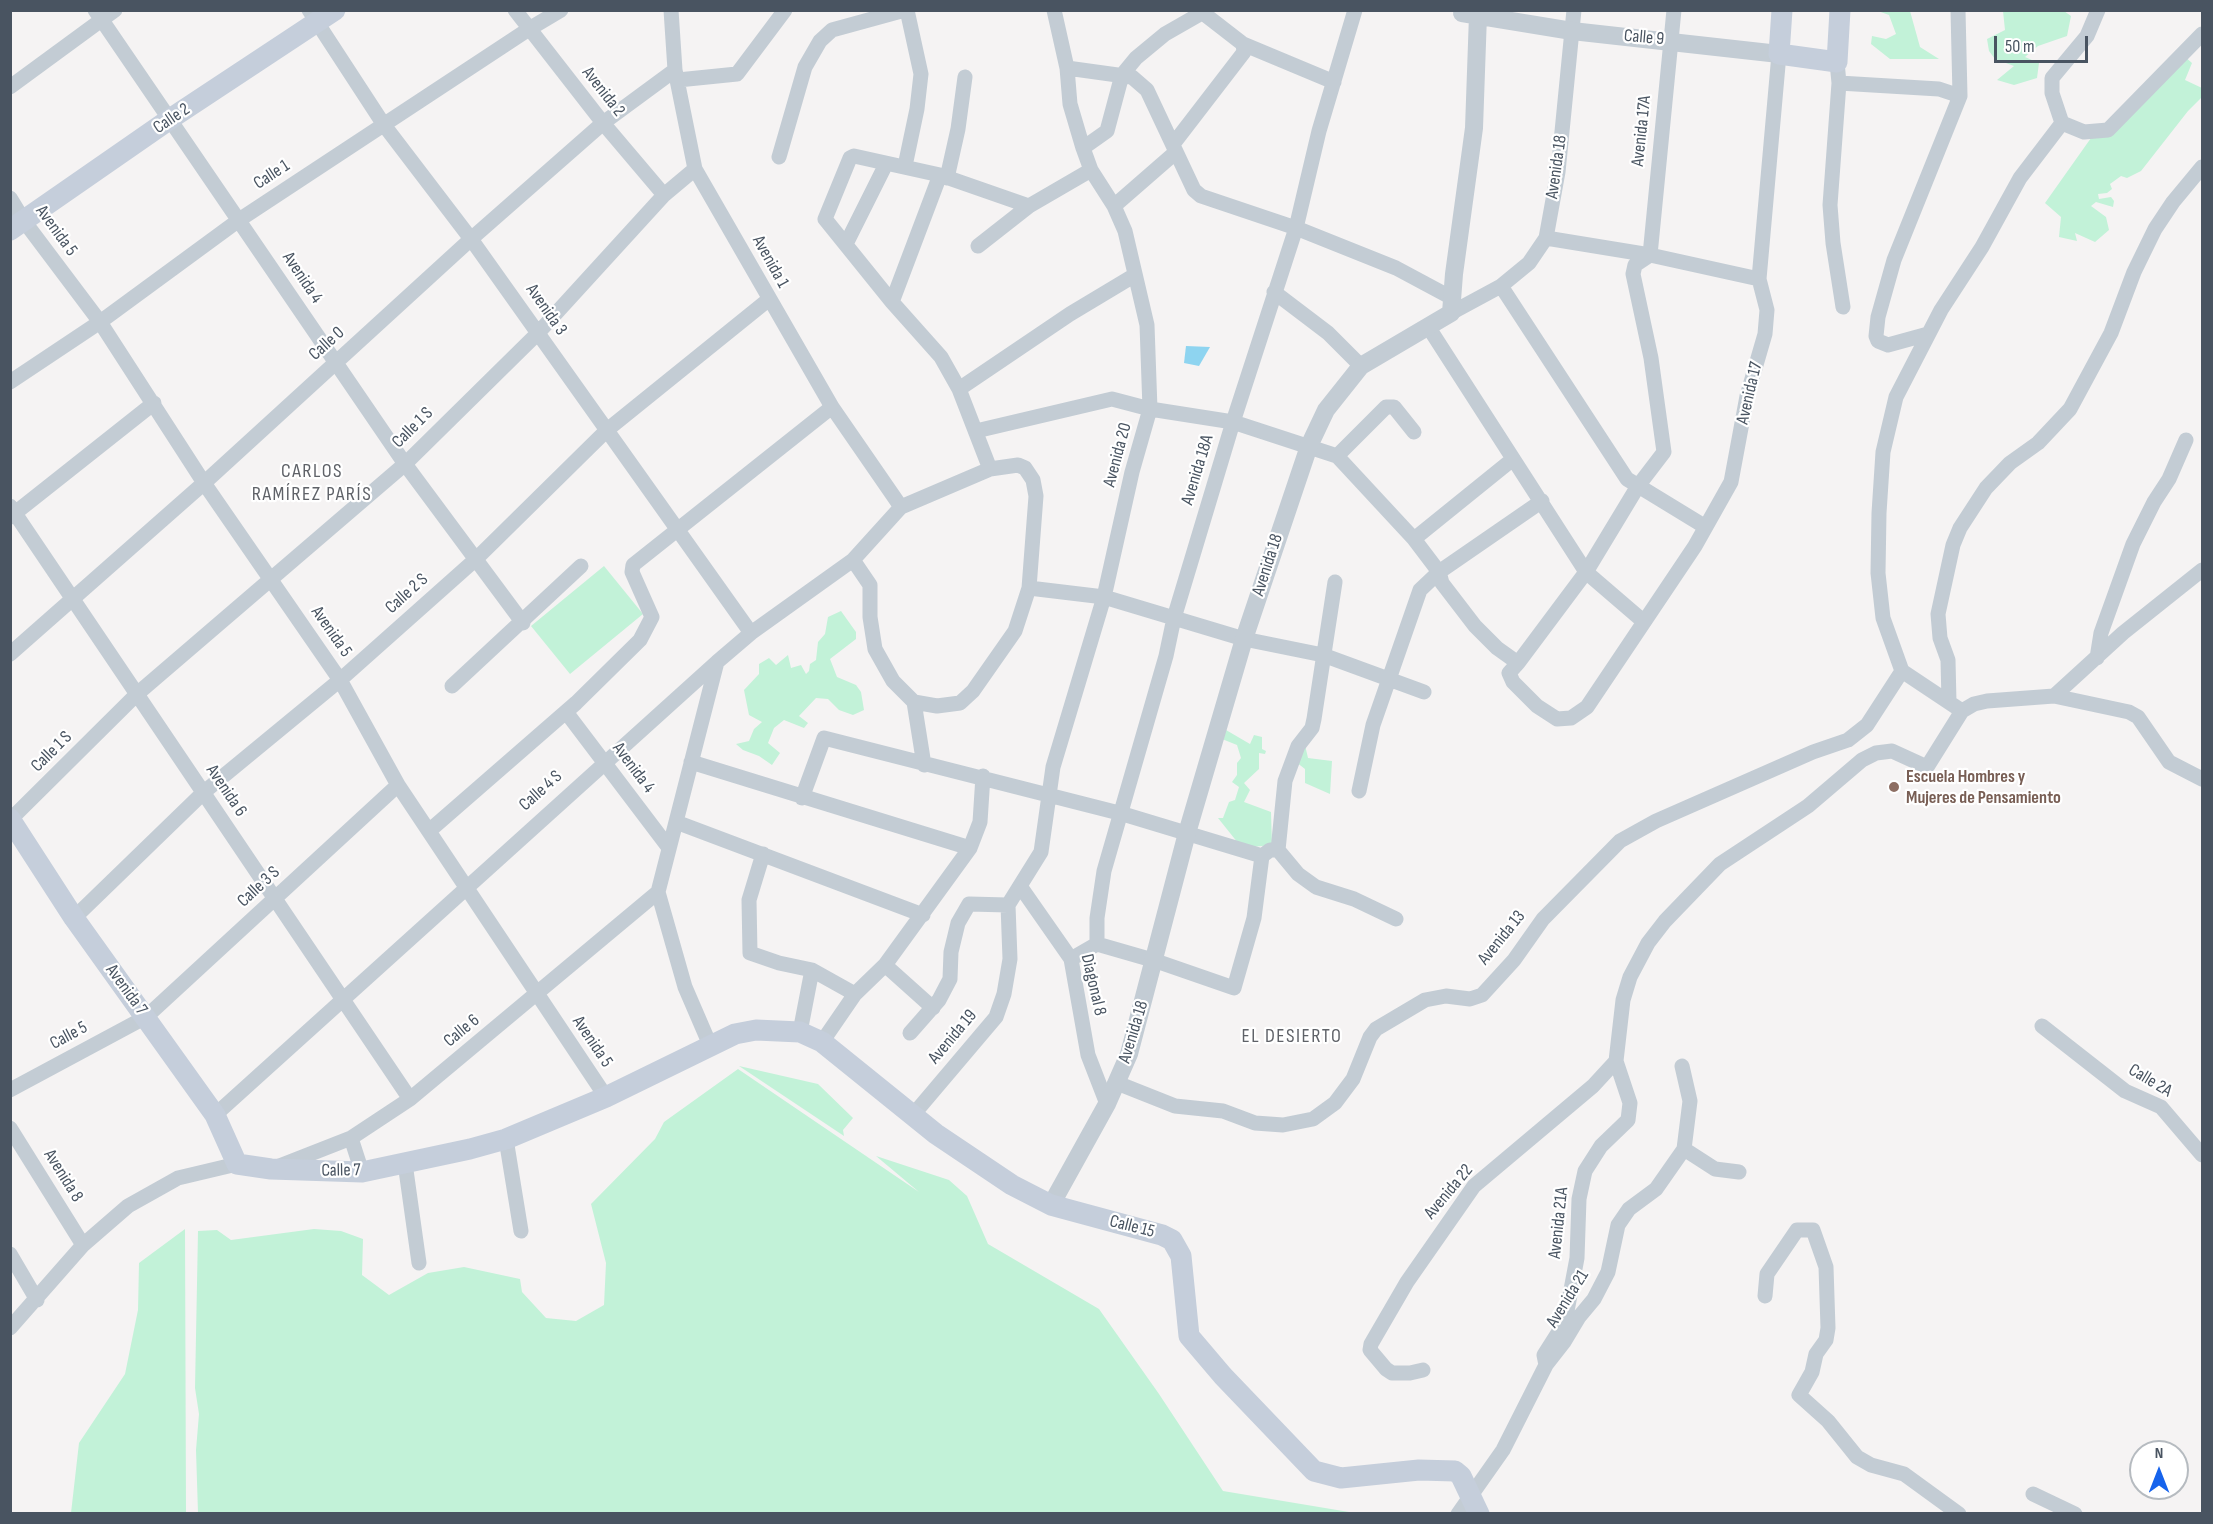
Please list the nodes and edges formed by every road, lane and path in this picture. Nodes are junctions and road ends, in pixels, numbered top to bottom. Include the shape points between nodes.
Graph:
1 (115, 10) edge
2 (336, 10) edge
3 (515, 10) edge
4 (561, 10) edge
5 (671, 10) edge
6 (785, 10) edge
7 (906, 10) edge
8 (1054, 10) edge
9 (1355, 10) edge
10 (1574, 10) edge
11 (1674, 10) edge
12 (1782, 10) edge
13 (1840, 10) edge
14 (1958, 10) edge
15 (2098, 10) edge
16 (1205, 12) edge
17 (1463, 12) edge
18 (98, 15) edge
19 (313, 17) edge
20 (529, 29) junction
21 (1572, 31) junction
22 (2202, 34) edge
23 (1671, 40) junction
24 (1243, 44) junction
25 (1779, 54) junction
26 (1837, 62) junction
27 (1067, 68) junction
28 (676, 75) junction
29 (1122, 75) junction
30 (965, 77) dead end
31 (1334, 82) junction
32 (1839, 83) junction
33 (10, 87) edge
34 (1960, 96) junction
35 (170, 119) junction
36 (603, 123) junction
37 (2062, 123) junction
38 (384, 125) junction
39 (1083, 148) junction
40 (1175, 148) junction
41 (779, 157) dead end
42 (886, 164) junction
43 (905, 166) junction
44 (2202, 167) edge
45 (695, 169) junction
46 (1091, 170) junction
47 (943, 177) junction
48 (664, 195) junction
49 (10, 198) edge
50 (1029, 206) junction
51 (1114, 206) junction
52 (239, 220) junction
53 (17, 226) edge
54 (1296, 228) junction
55 (1546, 238) junction
56 (471, 239) junction
57 (846, 244) junction
58 (978, 246) dead end
59 (1650, 255) junction
60 (1135, 275) junction
61 (1759, 279) junction
62 (1501, 286) junction
63 (1274, 292) junction
64 (768, 300) junction
65 (892, 302) junction
66 (1452, 306) junction
67 (1843, 307) dead end
68 (100, 322) junction
69 (1429, 328) junction
70 (538, 333) junction
71 (1928, 334) junction
72 (336, 362) junction
73 (1361, 366) junction
74 (10, 382) edge
75 (959, 388) junction
76 (154, 403) junction
77 (832, 407) junction
78 (1150, 409) junction
79 (1233, 422) junction
80 (607, 430) junction
81 (976, 431) junction
82 (1414, 432) dead end
83 (2186, 440) dead end
84 (1309, 446) junction
85 (1337, 456) junction
86 (1513, 459) junction
87 (405, 464) junction
88 (990, 470) junction
89 (204, 483) junction
90 (1638, 486) junction
91 (1542, 501) junction
92 (902, 507) junction
93 (12, 512) edge
94 (1704, 526) junction
95 (677, 529) junction
96 (1414, 539) junction
97 (476, 559) junction
98 (853, 560) junction
99 (581, 566) dead end
100 (2202, 570) edge
101 (1439, 572) junction
102 (1586, 572) junction
103 (272, 581) junction
104 (1335, 582) dead end
105 (1029, 588) junction
106 (1104, 597) junction
107 (72, 598) junction
108 (1174, 618) junction
109 (1643, 621) junction
110 (523, 623) junction
111 (751, 633) junction
112 (1244, 639) junction
113 (10, 654) edge
114 (1323, 655) junction
115 (2097, 658) junction
116 (717, 662) junction
117 (1518, 663) junction
118 (1902, 671) junction
119 (1388, 678) junction
120 (340, 680) junction
121 (452, 686) dead end
122 (1424, 692) dead end
123 (137, 694) junction
124 (2054, 696) junction
125 (914, 702) junction
126 (1949, 702) junction
127 (1962, 711) junction
128 (566, 712) junction
129 (604, 761) junction
130 (691, 762) junction
131 (924, 765) junction
132 (982, 776) junction
133 (2202, 779) edge
134 (398, 785) junction
135 (1359, 791) dead end
136 (204, 792) junction
137 (1050, 796) junction
138 (802, 798) junction
139 (1123, 814) junction
140 (11, 819) edge
141 (676, 822) junction
142 (429, 831) junction
143 (1187, 833) junction
144 (669, 848) junction
145 (970, 848) junction
146 (1278, 850) junction
147 (763, 854) junction
148 (1262, 856) junction
149 (465, 886) junction
150 (1020, 886) junction
151 (658, 892) junction
152 (276, 899) junction
153 (1008, 905) junction
154 (923, 915) junction
155 (74, 918) junction
156 (1396, 919) dead end
157 (1097, 944) junction
158 (1071, 959) junction
159 (1156, 961) junction
160 (885, 965) junction
161 (812, 970) junction
162 (537, 994) junction
163 (855, 994) junction
164 (343, 999) junction
165 (933, 1008) junction
166 (146, 1017) junction
167 (2042, 1026) dead end
168 (800, 1032) junction
169 (910, 1033) dead end
170 (822, 1042) junction
171 (710, 1044) junction
172 (1616, 1061) junction
173 (1682, 1066) dead end
174 (1117, 1083) junction
175 (10, 1090) edge
176 (606, 1097) junction
177 (410, 1099) junction
178 (1107, 1104) junction
179 (215, 1114) junction
180 (912, 1115) junction
181 (10, 1128) edge
182 (351, 1138) junction
183 (506, 1139) junction
184 (1684, 1149) junction
185 (2202, 1155) edge
186 (405, 1163) junction
187 (237, 1164) junction
188 (271, 1169) junction
189 (362, 1172) junction
190 (1739, 1172) dead end
191 (1051, 1205) junction
192 (521, 1231) dead end
193 (83, 1245) junction
194 (10, 1254) edge
195 (419, 1263) dead end
196 (1765, 1296) dead end
197 (38, 1300) junction
198 (10, 1328) edge
199 (1546, 1365) junction
200 (1423, 1370) dead end
201 (2033, 1494) dead end
202 (1470, 1508) edge
203 (1959, 1514) edge
204 (2075, 1514) edge

1 - 18 street
2 - 19 main road, Calle 2
3 - 20 street, Avenida 2
4 - 20 street, Calle 1
5 - 28 street, Avenida 1
6 - 28 street via 736,74
7 - 41 street via 832,30 819,41 805,67
7 - 43 street via 921,74
8 - 27 street, Avenida 20
9 - 31 street, Avenida 18A
10 - 21 street, Avenida 18
11 - 23 street, Avenida 17A
12 - 25 main road, Avenida 17
13 - 26 main road
14 - 34 street
15 - 37 street via 2087,36 2052,78 2052,93
16 - 24 street
16 - 29 street via 1165,34
17 - 21 street, Calle 9
17 - 66 street via 1474,128
18 - 33 street
18 - 35 street, Avenida 4
19 - 35 main road, Calle 2
19 - 38 street, Avenida 3
20 - 36 street, Avenida 2
20 - 38 street, Calle 1
21 - 23 street, Calle 9
21 - 55 street, Avenida 18 via 1558,172
22 - 37 street via 2108,130 2084,132
23 - 25 street, Calle 9
23 - 59 street, Avenida 17A
24 - 31 street
24 - 40 street via 1244,52
25 - 26 main road, Calle 9
25 - 61 street, Avenida 17
26 - 32 street
27 - 29 street
27 - 39 street, Avenida 20 via 1070,104
28 - 36 street, Calle 0
28 - 45 street, Avenida 1
29 - 39 street via 1107,131
29 - 40 street via 1132,77 1148,90
30 - 47 street via 958,129
31 - 54 street, Avenida 18A
32 - 34 street via 1939,89
32 - 67 street via 1830,205
34 - 71 street via 1894,260 1876,336 1888,345
35 - 52 street, Avenida 4
35 - 53 main road, Calle 2
36 - 48 street, Avenida 2
36 - 56 street, Calle 0
37 - 71 street via 2020,178
38 - 52 street, Calle 1
38 - 56 street, Avenida 3
39 - 46 street, Avenida 20
40 - 51 street
40 - 54 street via 1194,190 1201,196
42 - 43 street
42 - 57 street
42 - 57 street via 860,156 850,158 825,219
43 - 47 street
44 - 126 street via 2155,229 2111,333 2070,409 1986,488 1960,528 1938,614 1940,638 1948,660
45 - 48 street, Calle 1 S
45 - 64 street, Avenida 1
46 - 50 street
46 - 51 street, Avenida 20
47 - 50 street
47 - 65 street
48 - 70 street, Calle 1 S
49 - 53 street, Avenida 5
50 - 58 street
51 - 60 street, Avenida 20 via 1125,231
52 - 68 street, Calle 1
52 - 72 street, Avenida 4
53 - 68 street, Avenida 5
54 - 63 street, Avenida 18A
54 - 66 street via 1396,268
55 - 59 street
55 - 62 street, Avenida 18 via 1529,263
56 - 70 street, Avenida 3
56 - 72 street, Calle 0
57 - 65 street
59 - 61 street
59 - 90 street via 1635,265 1633,274 1664,448
60 - 75 street
60 - 78 street, Avenida 20 via 1147,325
61 - 94 street, Avenida 17 via 1767,310 1765,334 1747,396 1731,482
62 - 66 street, Avenida 18
62 - 90 street via 1627,479
63 - 73 street via 1328,333
63 - 79 street, Avenida 18A
64 - 77 street, Avenida 1
64 - 80 street, Calle 2 S
65 - 75 street via 941,357
66 - 69 street, Avenida 18
68 - 74 street, Calle 1
68 - 76 street, Avenida 5
69 - 73 street, Avenida 18
69 - 86 street
70 - 80 street, Avenida 3
70 - 87 street, Calle 1 S
71 - 118 street via 1896,397 1883,452 1878,573 1883,618
72 - 87 street, Avenida 4
72 - 89 street, Calle 0
73 - 84 street, Avenida 18 via 1326,410
75 - 81 street
76 - 89 street, Avenida 5
76 - 93 street
77 - 92 street, Avenida 1
77 - 95 street
78 - 79 street
78 - 81 street via 1101,400
78 - 106 street, Avenida 20
79 - 84 street
79 - 108 street, Avenida 18A
80 - 95 street, Avenida 3
80 - 97 street, Calle 2 S
81 - 88 street
82 - 85 street via 1394,407 1386,406
83 - 115 street via 2133,544 2101,633
84 - 85 street
84 - 112 street, Avenida 18
85 - 96 street
86 - 91 street
86 - 96 street
87 - 97 street, Avenida 4
87 - 103 street, Calle 1 S
88 - 92 street
88 - 105 street via 1018,465 1033,480 1036,496
89 - 103 street, Avenida 5
89 - 107 street, Calle 0
90 - 94 street
90 - 102 street
91 - 101 street
91 - 102 street
92 - 98 street, Calle 4 S
93 - 107 street, Avenida 6
94 - 109 street, Avenida 17 via 1695,546
95 - 111 street, Avenida 3
95 - 128 street via 632,568 649,606 650,626
96 - 101 street
97 - 110 street, Avenida 4
97 - 120 street, Calle 2 S
98 - 111 street, Calle 4 S
98 - 125 street via 870,585 875,649 893,681
99 - 110 street
100 - 115 street
101 - 117 street via 1442,583 1475,626
101 - 119 street via 1420,590
102 - 109 street
102 - 117 street
103 - 120 street, Avenida 5
103 - 123 street, Calle 1 S
104 - 114 street
105 - 106 street
105 - 125 street via 1015,631 973,691 960,703 937,706
106 - 108 street
106 - 137 street, Avenida 20 via 1053,767
107 - 113 street, Calle 0
107 - 123 street, Avenida 6
108 - 112 street
108 - 139 street, Avenida 18A
109 - 117 street, Avenida 17 via 1580,714 1557,718 1537,706 1513,682 1509,672
110 - 121 street
111 - 116 street, Calle 4 S
112 - 114 street
112 - 143 street, Avenida 18
114 - 119 street
114 - 146 street via 1312,728 1298,746 1285,781
115 - 124 street
116 - 129 street, Calle 4 S
116 - 130 street
118 - 126 street
118 - 174 street, Avenida 13 via 1867,725 1848,740 1656,821 1620,841 1543,919 1514,960 1482,995 1425,1000 1376,1029 1353,1079 1335,1103 1313,1119 1283,1125 1255,1123 1222,1111 1175,1106
119 - 122 street
119 - 135 street
120 - 134 street, Avenida 5
120 - 136 street, Calle 2 S
123 - 136 street, Avenida 6
123 - 140 street, Calle 1 S
124 - 127 street via 1987,701
124 - 133 street via 2138,717 2169,762
125 - 131 street
126 - 127 street
127 - 172 street via 1927,767 1892,751 1862,760 1808,806 1720,864 1696,888 1665,921 1629,977
128 - 129 street, Avenida 4
128 - 142 street
129 - 144 street, Avenida 4
129 - 149 street, Calle 4 S
130 - 138 street
130 - 141 street
131 - 132 street
131 - 138 street via 824,738
132 - 137 street
132 - 145 street via 980,822
134 - 142 street, Avenida 5
134 - 152 street, Calle 3 S
136 - 152 street, Avenida 6
136 - 155 street, Calle 2 S
137 - 139 street
137 - 150 street, Avenida 20 via 1041,852
138 - 145 street
139 - 143 street
139 - 157 street, Avenida 18A via 1104,871
140 - 155 main road, Avenida 7
141 - 144 street
141 - 147 street
142 - 149 street, Avenida 5
143 - 148 street
143 - 159 street, Avenida 18
144 - 151 street
145 - 154 street
146 - 148 street
146 - 156 street via 1298,874 1316,887
147 - 154 street
147 - 161 street via 749,900 750,953
148 - 159 street via 1254,918 1234,988
149 - 162 street, Avenida 5
149 - 164 street, Calle 4 S
150 - 153 street, Avenida 20
150 - 158 street, Diagonal 8
151 - 162 street, Calle 6
151 - 171 street via 685,987
152 - 164 street, Avenida 6
152 - 166 street, Calle 3 S
153 - 165 street via 969,904 958,923 950,979
153 - 180 street, Avenida 19 via 1010,959 996,1017
154 - 160 street
155 - 166 main road, Avenida 7
157 - 158 street
157 - 159 street
158 - 178 street, Diagonal 8 via 1088,1055
159 - 174 street, Avenida 18
160 - 163 street
160 - 165 street
161 - 163 street
161 - 168 street
162 - 176 street, Avenida 5
162 - 177 street, Calle 6
163 - 170 street
164 - 177 street, Avenida 6
164 - 179 street, Calle 4 S
165 - 169 street
166 - 175 street, Calle 5
166 - 179 main road, Avenida 7
167 - 185 street, Calle 2A via 2125,1091 2161,1107
168 - 170 main road, Calle 15
168 - 171 main road, Calle 15 via 747,1031
170 - 180 main road, Calle 15
171 - 176 main road, Calle 7
172 - 199 street, Avenida 21A via 1630,1103 1628,1120 1601,1146 1585,1171 1579,1199 1577,1258 1567,1311 1544,1355
172 - 200 street, Avenida 22 via 1593,1086 1474,1186 1426,1251 1370,1350 1392,1373
173 - 184 street, Avenida 21 via 1690,1101
174 - 178 street, Avenida 18
176 - 183 main road, Calle 7
177 - 182 street, Calle 6
178 - 191 street, Avenida 18
179 - 187 main road, Avenida 7
180 - 191 main road, Calle 15 via 987,1168
181 - 193 street, Avenida 8
182 - 188 street, Calle 6
182 - 189 street
183 - 186 main road, Calle 7
183 - 192 street
184 - 190 street via 1715,1169
184 - 199 street, Avenida 21 via 1656,1189 1629,1209 1618,1225 1608,1272 1594,1299
186 - 189 main road, Calle 7
186 - 195 street
187 - 188 main road, Calle 7
187 - 193 street, Calle 7 via 178,1178 128,1206
188 - 189 main road, Calle 7
191 - 202 main road, Calle 15 via 1172,1240 1181,1256 1189,1336 1314,1471 1341,1478 1450,1471 1461,1476
193 - 197 street, Calle 7
194 - 197 street
196 - 203 street via 1767,1274 1797,1230 1813,1230 1826,1267 1828,1328 1799,1395 1828,1421 1857,1457 1904,1474
197 - 198 street, Calle 7
199 - 202 street, Avenida 21 via 1525,1412
201 - 204 street

